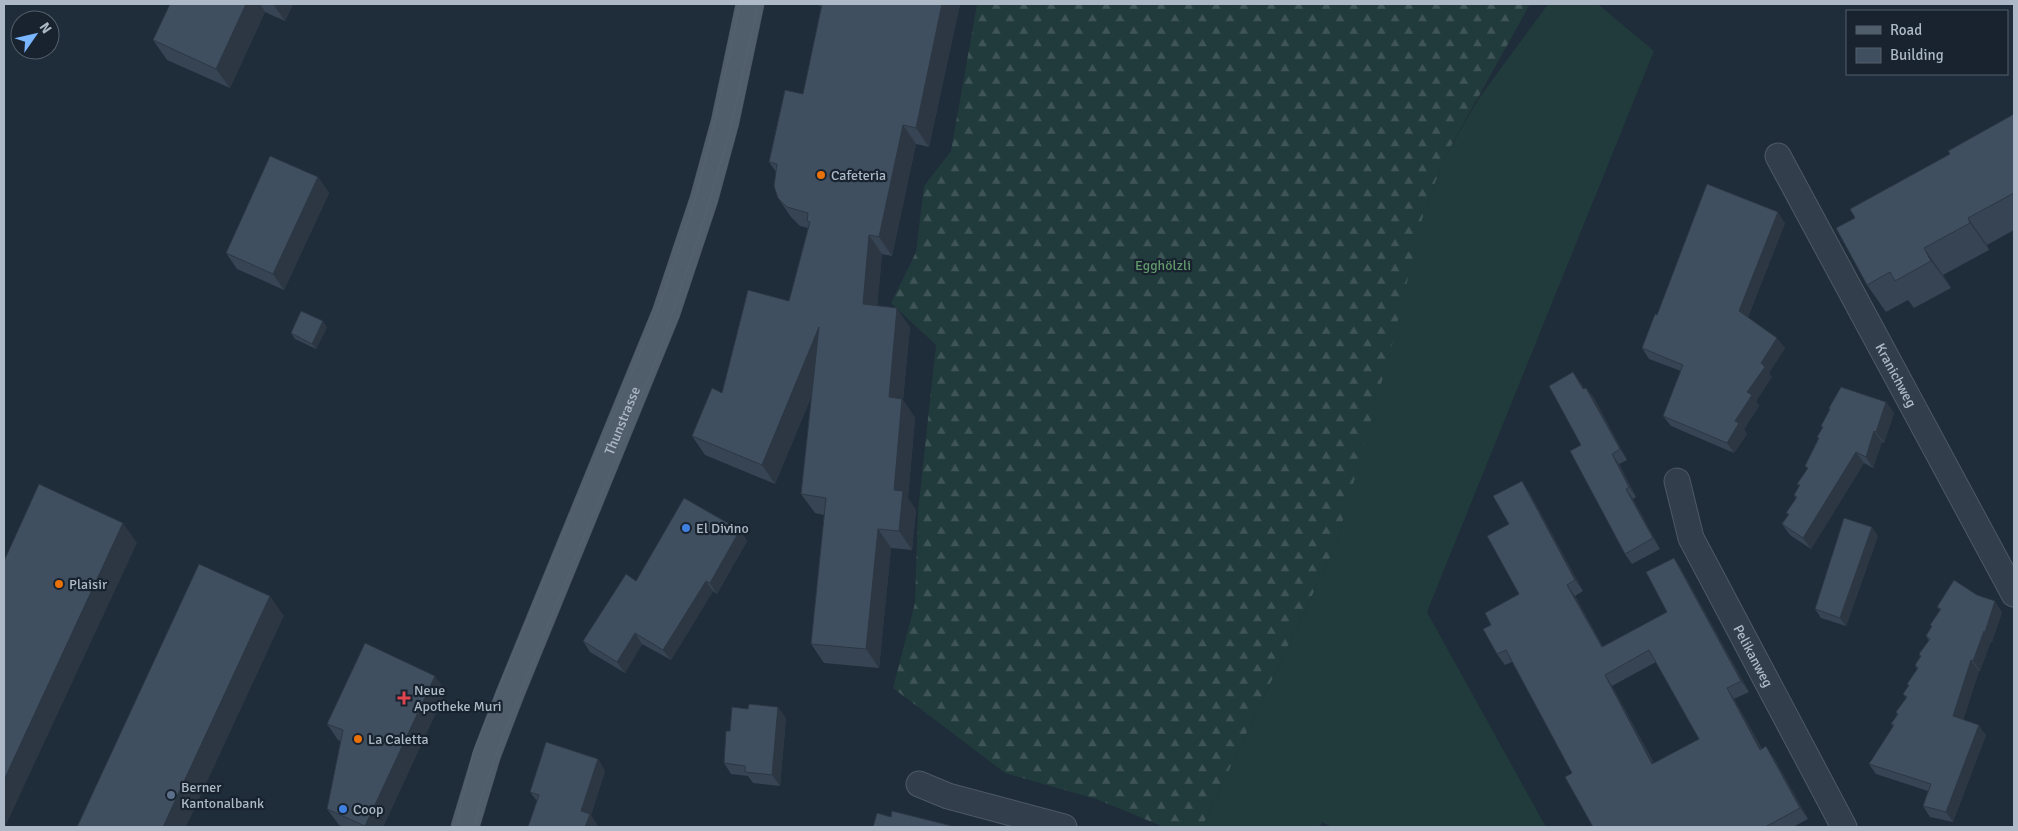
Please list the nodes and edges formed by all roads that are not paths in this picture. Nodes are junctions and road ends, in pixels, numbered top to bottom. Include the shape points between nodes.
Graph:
1 (750, 4) edge
2 (1778, 156) dead end
3 (1677, 481) dead end
4 (2014, 594) edge
5 (919, 784) dead end
6 (465, 827) edge
7 (1064, 827) edge
8 (1844, 827) edge

1 - 6 main road, Thunstrasse via 706,189 666,314 510,694 487,754
2 - 4 street, Kranichweg
3 - 8 street, Pelikanweg via 1691,538
5 - 7 street via 948,796

